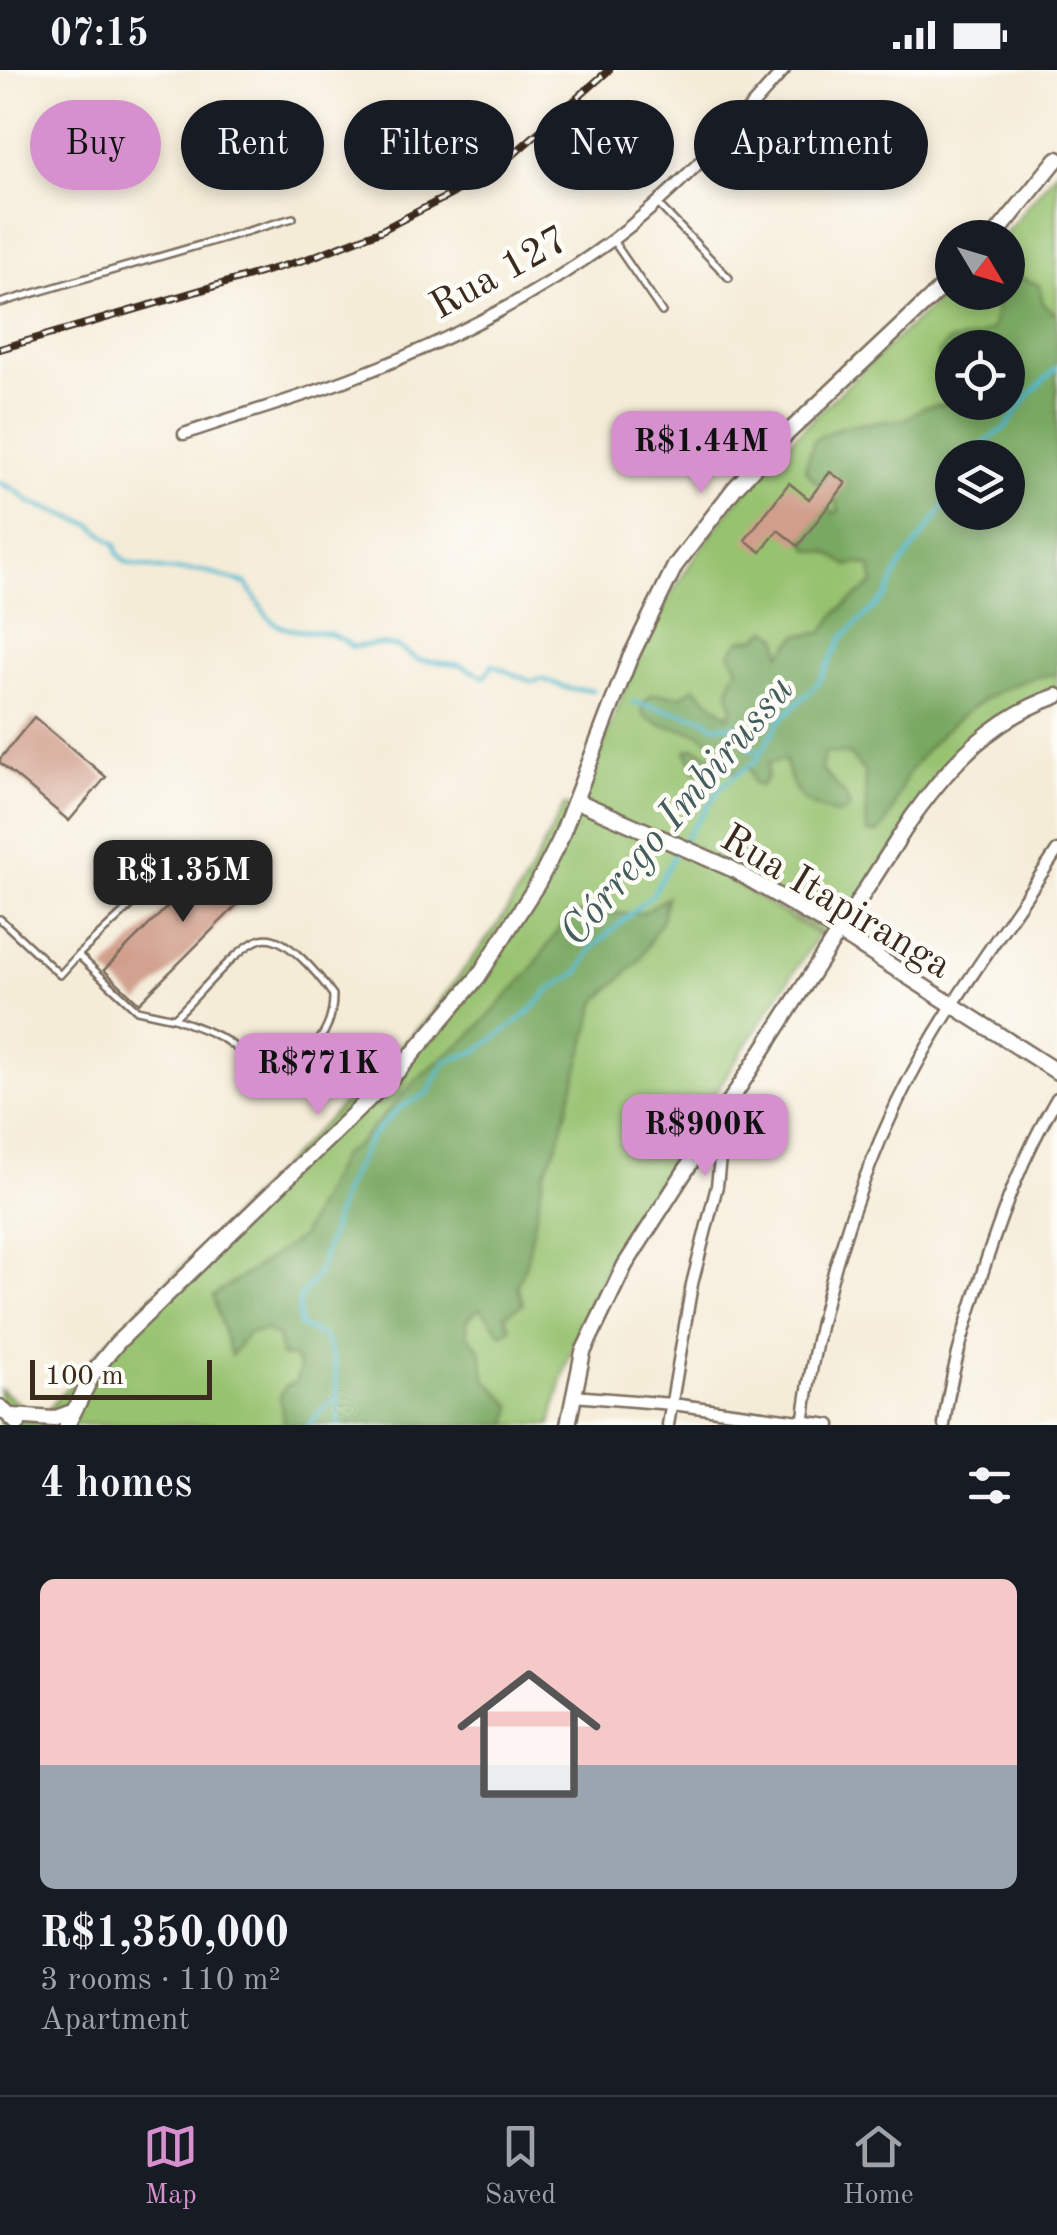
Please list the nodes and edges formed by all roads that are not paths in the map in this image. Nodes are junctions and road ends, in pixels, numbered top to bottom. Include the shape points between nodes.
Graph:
1 (784, 70) edge
2 (1057, 159) edge
3 (658, 203) junction
4 (293, 218) dead end
5 (1008, 220) edge
6 (612, 240) junction
7 (729, 278) dead end
8 (935, 294) edge
9 (0, 303) edge
10 (662, 312) dead end
11 (184, 434) dead end
12 (1057, 696) edge
13 (575, 800) junction
14 (195, 846) dead end
15 (1057, 851) edge
16 (0, 919) edge
17 (838, 932) junction
18 (78, 955) junction
19 (953, 1006) junction
20 (174, 1018) junction
21 (1057, 1072) edge
22 (1057, 1098) edge
23 (725, 1106) junction
24 (574, 1396) junction
25 (672, 1404) junction
26 (0, 1407) edge
27 (70, 1418) edge
28 (16, 1421) edge
29 (803, 1423) edge
30 (568, 1425) edge
31 (668, 1425) edge
32 (830, 1425) edge
33 (944, 1425) edge

1 - 3 street, Rua 127
2 - 5 main road
3 - 6 street, Rua 127
3 - 7 lane
4 - 9 lane
6 - 10 lane
6 - 11 street, Rua 127 via 502,308 358,376
8 - 13 main road via 778,442 675,566 629,660
12 - 17 main road via 1010,716 957,761
13 - 17 main road, Rua Itapiranga via 732,869
13 - 27 main road via 538,883 441,1024 117,1343
14 - 18 lane
15 - 19 street
16 - 18 lane via 60,975
17 - 19 main road, Rua Itapiranga
17 - 23 main road
18 - 20 lane via 137,1010
19 - 21 main road, Rua Itapiranga
19 - 29 street via 898,1102 872,1164 830,1282
20 - 20 lane via 275,1072 320,1038 334,1015 333,994 288,946 261,939
22 - 33 street via 1002,1211 958,1348
23 - 24 main road via 625,1265 583,1352
23 - 25 street via 718,1186 692,1284
24 - 25 street
24 - 30 main road
25 - 29 street
25 - 31 street
26 - 28 main road
27 - 28 main road
29 - 32 street

